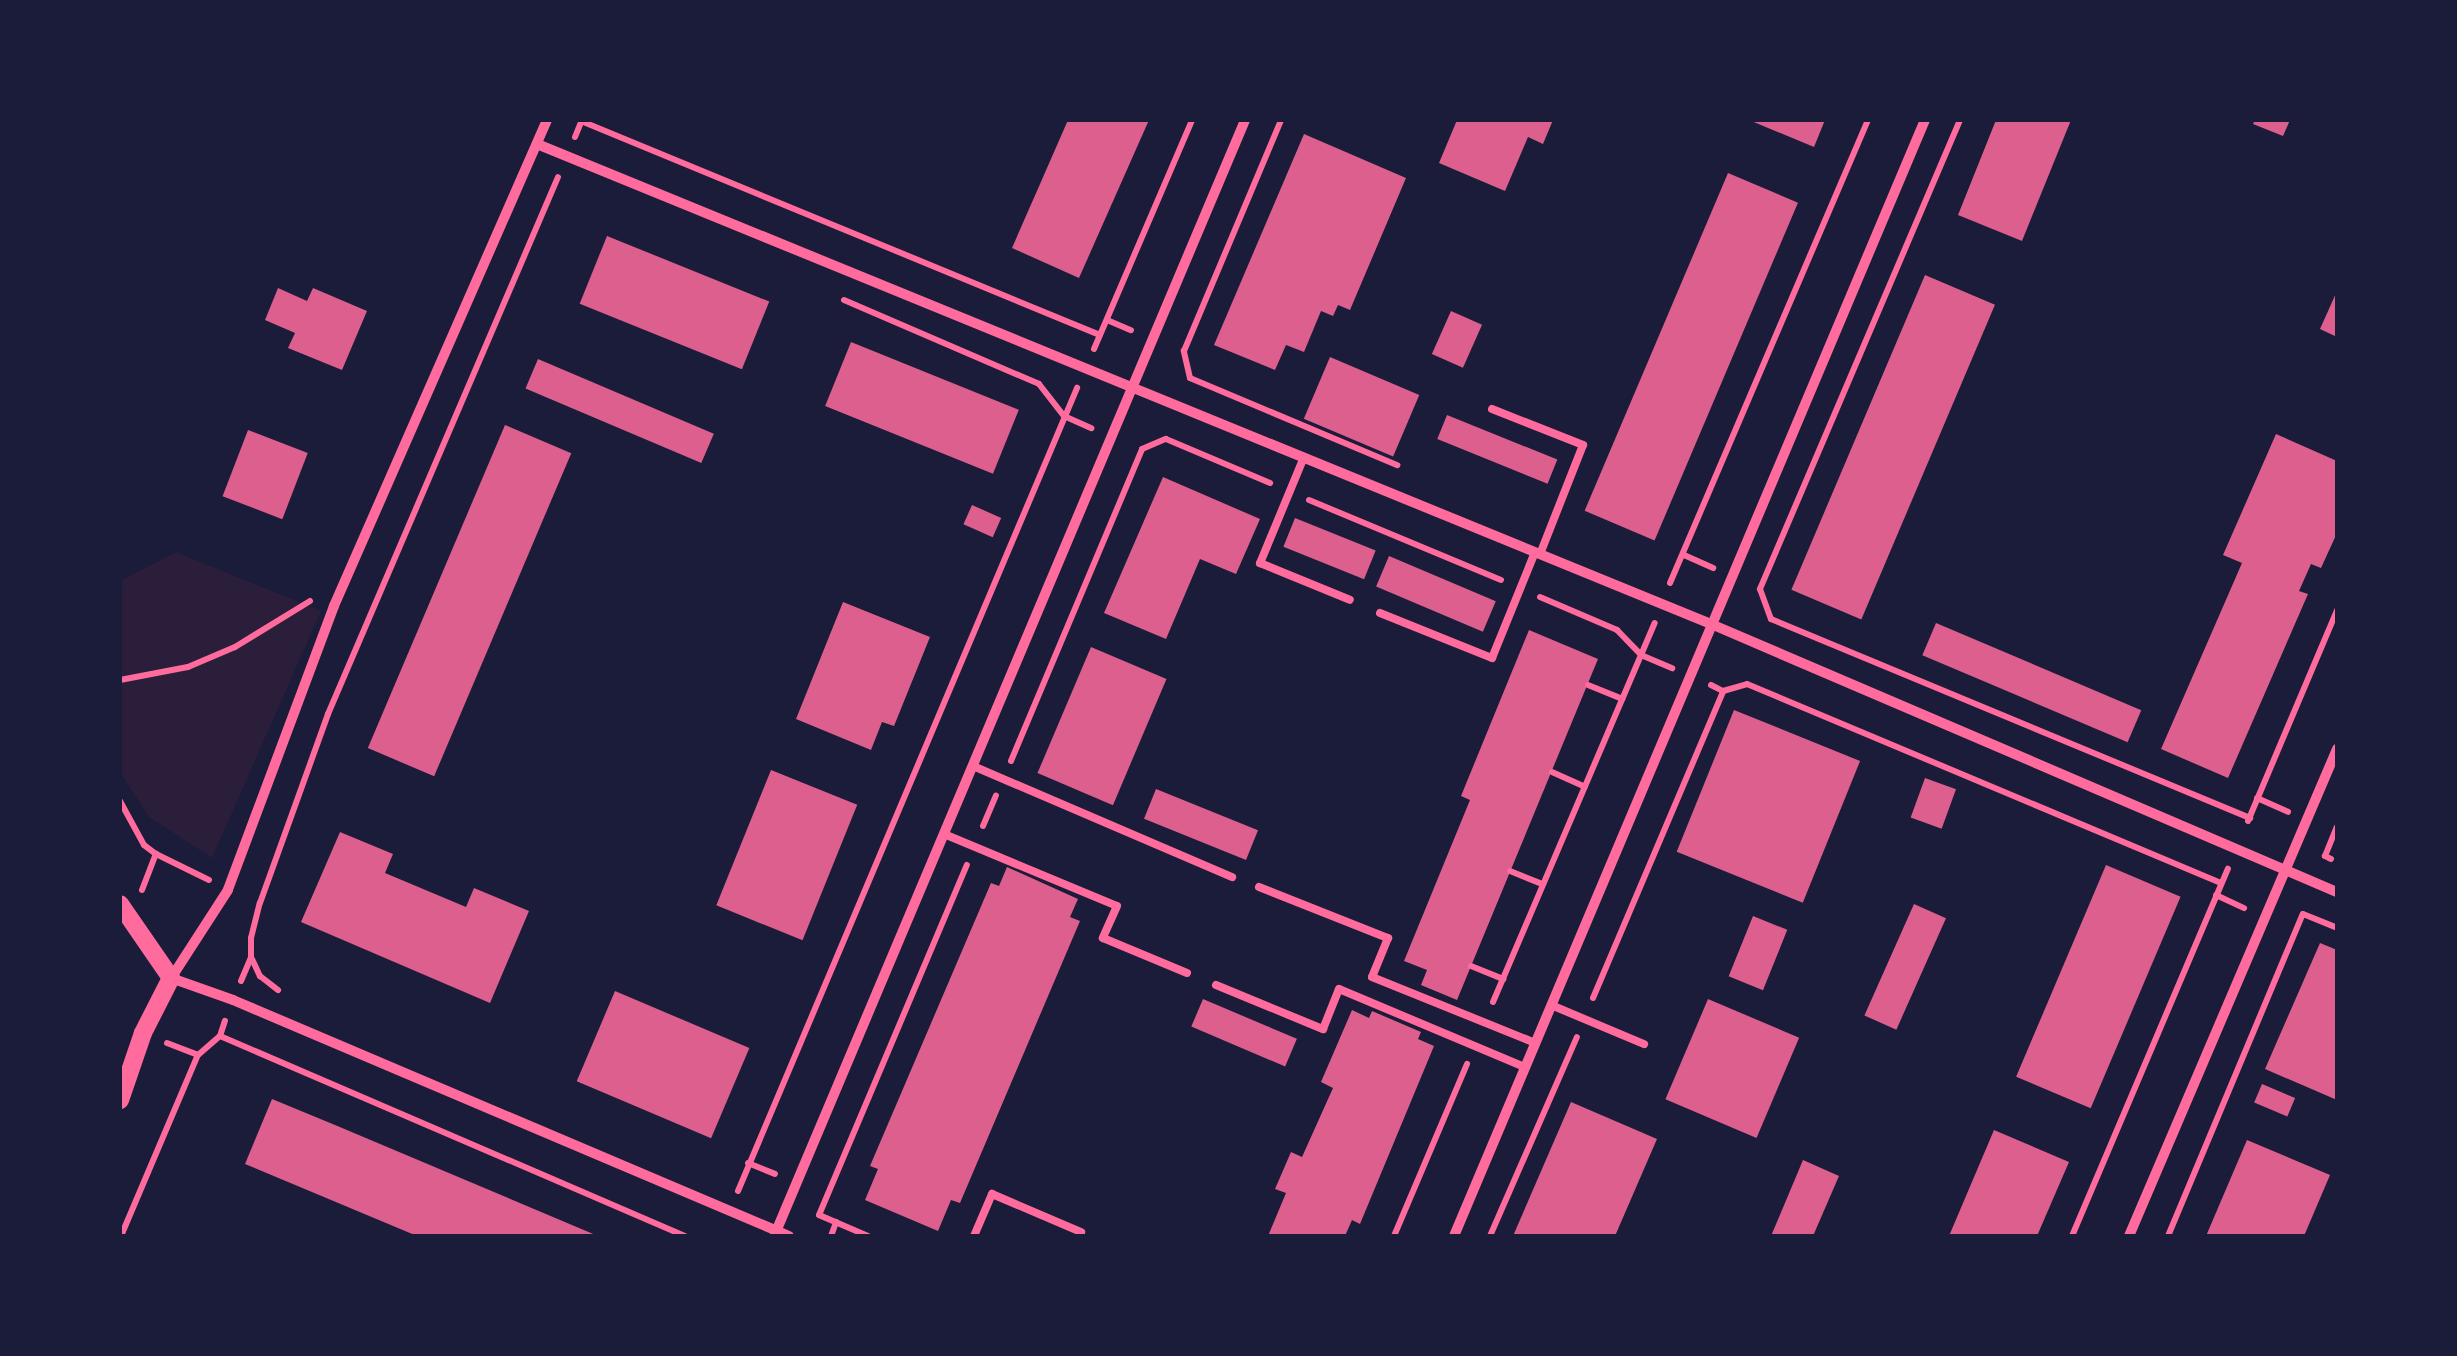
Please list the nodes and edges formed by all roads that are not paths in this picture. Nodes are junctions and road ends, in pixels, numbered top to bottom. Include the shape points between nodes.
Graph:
1 (547, 120) edge
2 (1245, 120) edge
3 (1924, 120) edge
4 (537, 144) junction
5 (1132, 386) junction
6 (1492, 409) dead end
7 (1304, 457) junction
8 (1538, 553) junction
9 (1350, 600) dead end
10 (1380, 613) dead end
11 (1711, 624) junction
12 (2337, 749) edge
13 (973, 766) junction
14 (944, 834) junction
15 (2287, 869) junction
16 (1232, 877) dead end
17 (1259, 887) dead end
18 (2337, 892) edge
19 (120, 904) edge
20 (1187, 973) dead end
21 (171, 978) junction
22 (1216, 985) dead end
23 (1551, 1006) junction
24 (1535, 1042) junction
25 (1644, 1044) dead end
26 (1525, 1067) junction
27 (120, 1100) edge
28 (1081, 1232) dead end
29 (775, 1233) edge
30 (789, 1236) edge
31 (974, 1236) edge
32 (1454, 1236) edge
33 (2128, 1236) edge

1 - 4 street
2 - 5 street
3 - 11 street
4 - 5 street
4 - 21 street via 334,606 228,890
5 - 7 street
5 - 13 street
6 - 8 lane via 1583,445
7 - 8 street
7 - 9 lane via 1260,563
8 - 10 lane via 1492,658
8 - 11 street
11 - 15 street
11 - 23 street
12 - 15 street
13 - 14 street
13 - 16 lane
14 - 20 lane via 1117,906 1104,938
14 - 29 street
15 - 18 street
15 - 33 street
17 - 24 lane via 1388,938 1372,978
19 - 21 street
21 - 27 street
21 - 29 street
22 - 26 lane via 1323,1029 1339,989
23 - 24 street
23 - 25 lane
24 - 26 street
26 - 32 street
28 - 31 lane via 992,1194
29 - 30 street

